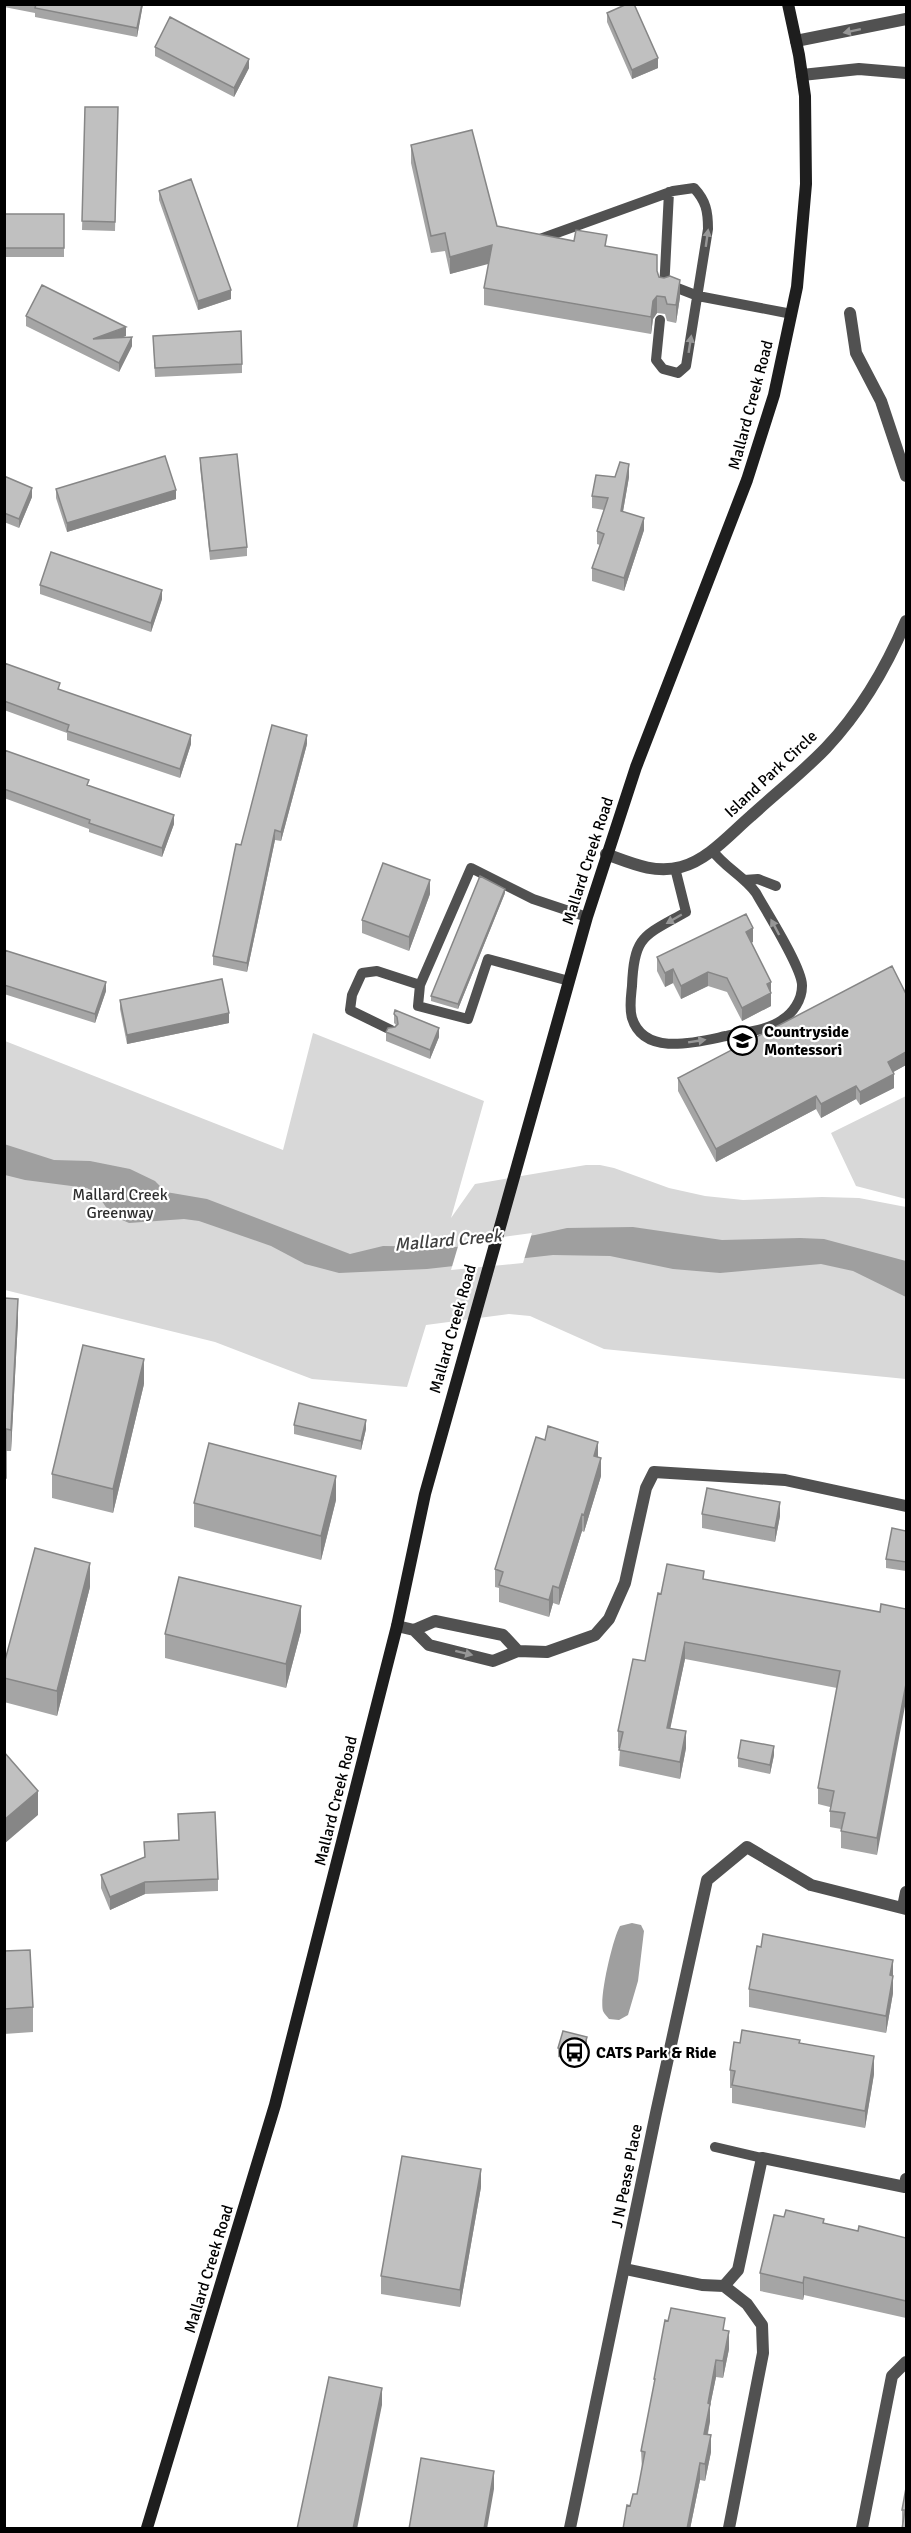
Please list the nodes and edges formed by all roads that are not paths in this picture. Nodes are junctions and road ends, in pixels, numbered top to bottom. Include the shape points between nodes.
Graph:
1 (788, 4) edge
2 (906, 19) edge
3 (796, 41) junction
4 (906, 74) edge
5 (802, 75) junction
6 (669, 192) junction
7 (540, 239) edge
8 (698, 296) junction
9 (850, 313) dead end
10 (792, 314) junction
11 (660, 320) dead end
12 (906, 476) edge
13 (906, 621) edge
14 (712, 850) junction
15 (606, 854) junction
16 (675, 868) junction
17 (744, 880) junction
18 (776, 886) dead end
19 (587, 917) junction
20 (569, 981) junction
21 (420, 985) junction
22 (391, 1030) edge
23 (906, 1506) edge
24 (397, 1626) junction
25 (414, 1630) junction
26 (518, 1651) junction
27 (906, 1892) edge
28 (905, 1908) edge
29 (715, 2147) dead end
30 (762, 2158) junction
31 (906, 2185) edge
32 (625, 2269) junction
33 (724, 2286) junction
34 (906, 2361) edge
35 (147, 2529) edge
36 (570, 2529) edge
37 (729, 2529) edge
38 (862, 2529) edge

1 - 3 main road, Mallard Creek Road
2 -> 3 street
3 - 5 main road, Mallard Creek Road
4 - 5 street via 859,69
5 - 10 main road, Mallard Creek Road via 806,184
6 - 7 lane
6 - 8 lane via 664,287
8 -> 6 lane via 708,209 694,188
8 - 10 lane
11 -> 8 lane via 656,360 663,369 678,373 686,366
9 - 12 street via 858,358 876,388
10 - 15 main road, Mallard Creek Road via 756,455 659,702
13 - 14 street, Island Park Circle via 874,686 826,748
14 - 16 street, Island Park Circle
14 - 17 lane
15 - 16 street, Island Park Circle via 647,869
15 - 19 main road, Mallard Creek Road
16 -> 17 lane via 686,912 643,938 636,947 632,971 633,1019 643,1033 665,1043 699,1041 770,1027 797,1005 802,991 800,975 756,892
17 - 18 lane via 758,879
19 - 20 main road, Mallard Creek Road
19 - 21 lane via 533,899 471,868
20 - 21 lane via 488,958 468,1019 418,1006
20 - 24 main road, Mallard Creek Road via 425,1494
21 - 22 lane via 377,971 362,973 350,1010
23 - 26 street via 785,1480 654,1472 646,1488 625,1583 609,1620 595,1635 575,1643 547,1652
24 - 25 street
24 - 35 main road, Mallard Creek Road via 275,2105
25 -> 26 street via 429,1645 493,1661
25 - 26 street via 435,1621 446,1623 503,1635
27 - 28 street
28 - 32 street, J N Pease Place via 811,1885 747,1847 707,1880
29 - 30 lane
30 - 31 street
30 - 33 street via 738,2270
32 - 33 street
32 - 36 street, J N Pease Place
33 - 37 street via 747,2304 762,2325 764,2353
34 - 38 street via 892,2376

